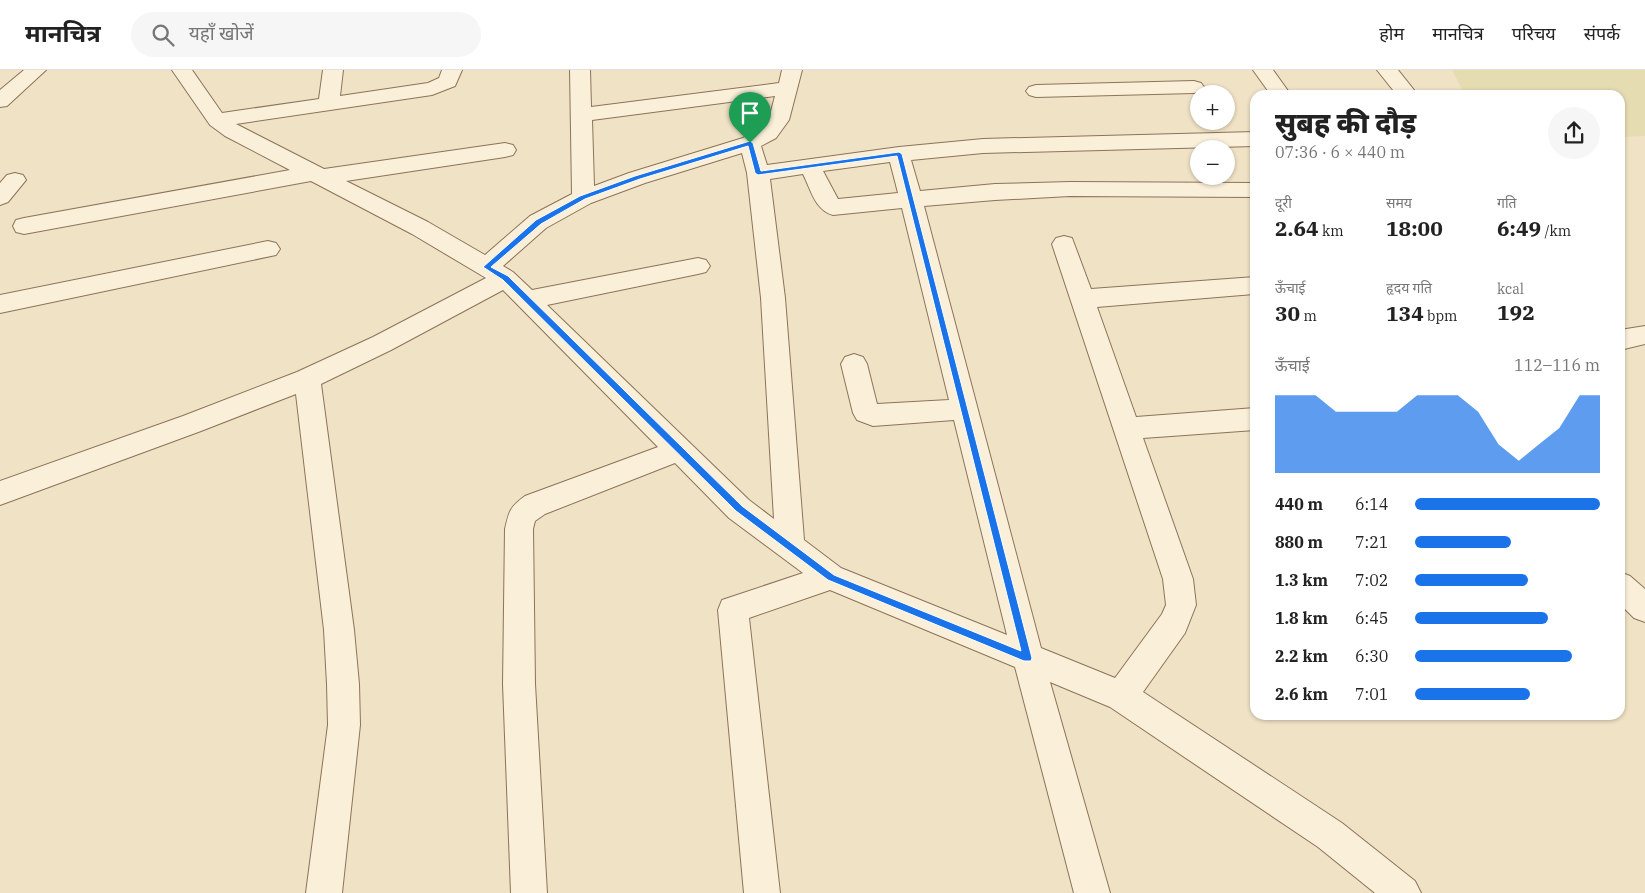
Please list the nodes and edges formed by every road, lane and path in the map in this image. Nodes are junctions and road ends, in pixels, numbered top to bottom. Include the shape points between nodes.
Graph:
1 (36, 70) edge
2 (182, 70) edge
3 (333, 70) edge
4 (452, 70) edge
5 (580, 70) edge
6 (1118, 70) edge
7 (1263, 70) edge
8 (1387, 70) edge
9 (790, 79) edge
10 (1190, 87) edge
11 (1127, 88) junction
12 (1278, 90) edge
13 (1404, 90) edge
14 (1036, 91) dead end
15 (0, 101) edge
16 (329, 104) junction
17 (582, 115) junction
18 (217, 120) junction
19 (1250, 140) edge
20 (750, 143) junction
21 (505, 150) dead end
22 (899, 154) junction
23 (810, 166) junction
24 (758, 173) junction
25 (317, 175) junction
26 (15, 180) dead end
27 (1250, 190) edge
28 (0, 197) edge
29 (583, 198) junction
30 (912, 199) junction
31 (24, 226) dead end
32 (1064, 244) dead end
33 (268, 249) dead end
34 (698, 266) dead end
35 (496, 273) junction
36 (1250, 285) edge
37 (1083, 299) junction
38 (528, 300) junction
39 (0, 304) edge
40 (1645, 335) edge
41 (1625, 339) edge
42 (854, 364) dead end
43 (307, 378) junction
44 (965, 408) junction
45 (1250, 419) edge
46 (1126, 428) junction
47 (680, 450) junction
48 (0, 493) edge
49 (790, 547) junction
50 (831, 577) junction
51 (1625, 590) edge
52 (1645, 608) edge
53 (1028, 658) junction
54 (1122, 696) junction
55 (324, 893) edge
56 (529, 893) edge
57 (762, 893) edge
58 (1092, 893) edge
59 (1403, 893) edge

1 - 15 street
2 - 18 street
3 - 16 street
4 - 16 street via 448,82 432,89
5 - 17 street
6 - 11 street
7 - 12 street
8 - 13 street
9 - 17 street
9 - 20 street via 779,120 768,133
10 - 11 street
11 - 14 street
16 - 18 street
17 - 29 street
18 - 25 street
19 - 22 street via 983,146
20 - 24 street
20 - 29 street
21 - 25 street
22 - 23 street
22 - 30 street
23 - 24 street
23 - 30 street via 833,207
24 - 49 street via 772,298
25 - 31 street
25 - 35 street via 420,228
26 - 28 street
27 - 30 street via 1070,189
29 - 35 street via 538,222
30 - 44 street
32 - 37 street
33 - 39 street
34 - 38 street
35 - 38 street
35 - 43 street via 426,320
36 - 37 street
37 - 46 street
38 - 47 street
40 - 41 street
42 - 44 street via 866,413
43 - 48 street
43 - 55 street via 343,684 344,725
44 - 53 street
45 - 46 street
46 - 54 street via 1178,579 1180,605 1174,623
47 - 49 street via 739,509
47 - 56 street via 535,505 522,514 519,529 520,684
49 - 50 street
50 - 53 street
50 - 57 street via 733,610
51 - 52 street
53 - 54 street
53 - 58 street
54 - 59 street via 1330,835

